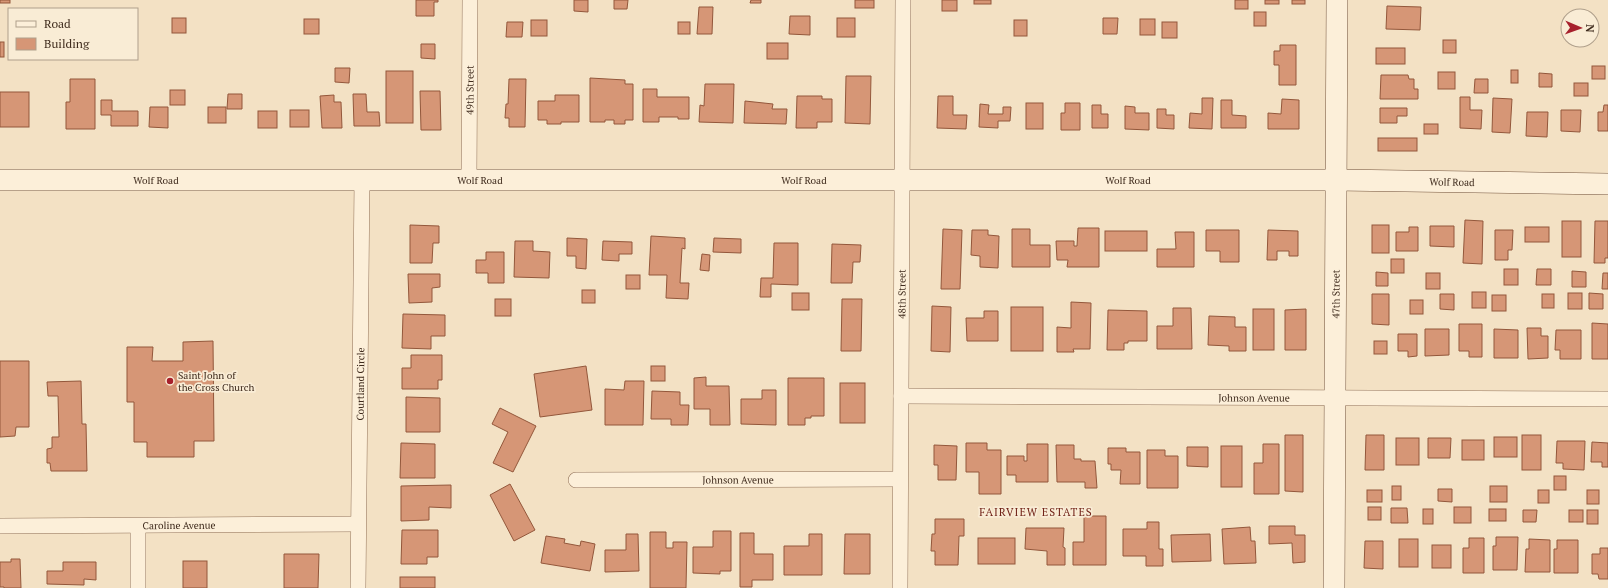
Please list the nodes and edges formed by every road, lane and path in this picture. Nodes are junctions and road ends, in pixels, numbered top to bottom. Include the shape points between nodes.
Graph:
1 (470, 0) edge
2 (903, 0) edge
3 (1337, 0) edge
4 (0, 180) edge
5 (362, 180) junction
6 (469, 180) junction
7 (902, 180) junction
8 (1337, 180) junction
9 (1608, 184) edge
10 (901, 396) junction
11 (1335, 398) junction
12 (1608, 399) edge
13 (900, 479) junction
14 (576, 480) dead end
15 (358, 524) junction
16 (0, 526) edge
17 (138, 526) junction
18 (138, 588) edge
19 (358, 588) edge
20 (900, 588) edge
21 (1334, 588) edge

1 - 6 street, 49th Street
2 - 7 street, 48th Street
3 - 8 main road, 47th Street
4 - 5 main road, Wolf Road
5 - 6 main road, Wolf Road
5 - 15 street, Courtland Circle
6 - 7 main road, Wolf Road
7 - 8 main road, Wolf Road
7 - 10 street, 48th Street
8 - 9 main road, Wolf Road
8 - 11 main road, 47th Street
10 - 11 street, Johnson Avenue
10 - 13 street, 48th Street
11 - 12 street, Johnson Avenue
11 - 21 main road, 47th Street
13 - 14 street, Johnson Avenue
13 - 20 street, 48th Street
15 - 17 street, Caroline Avenue
15 - 19 street, Courtland Circle
16 - 17 street, Caroline Avenue
17 - 18 street

